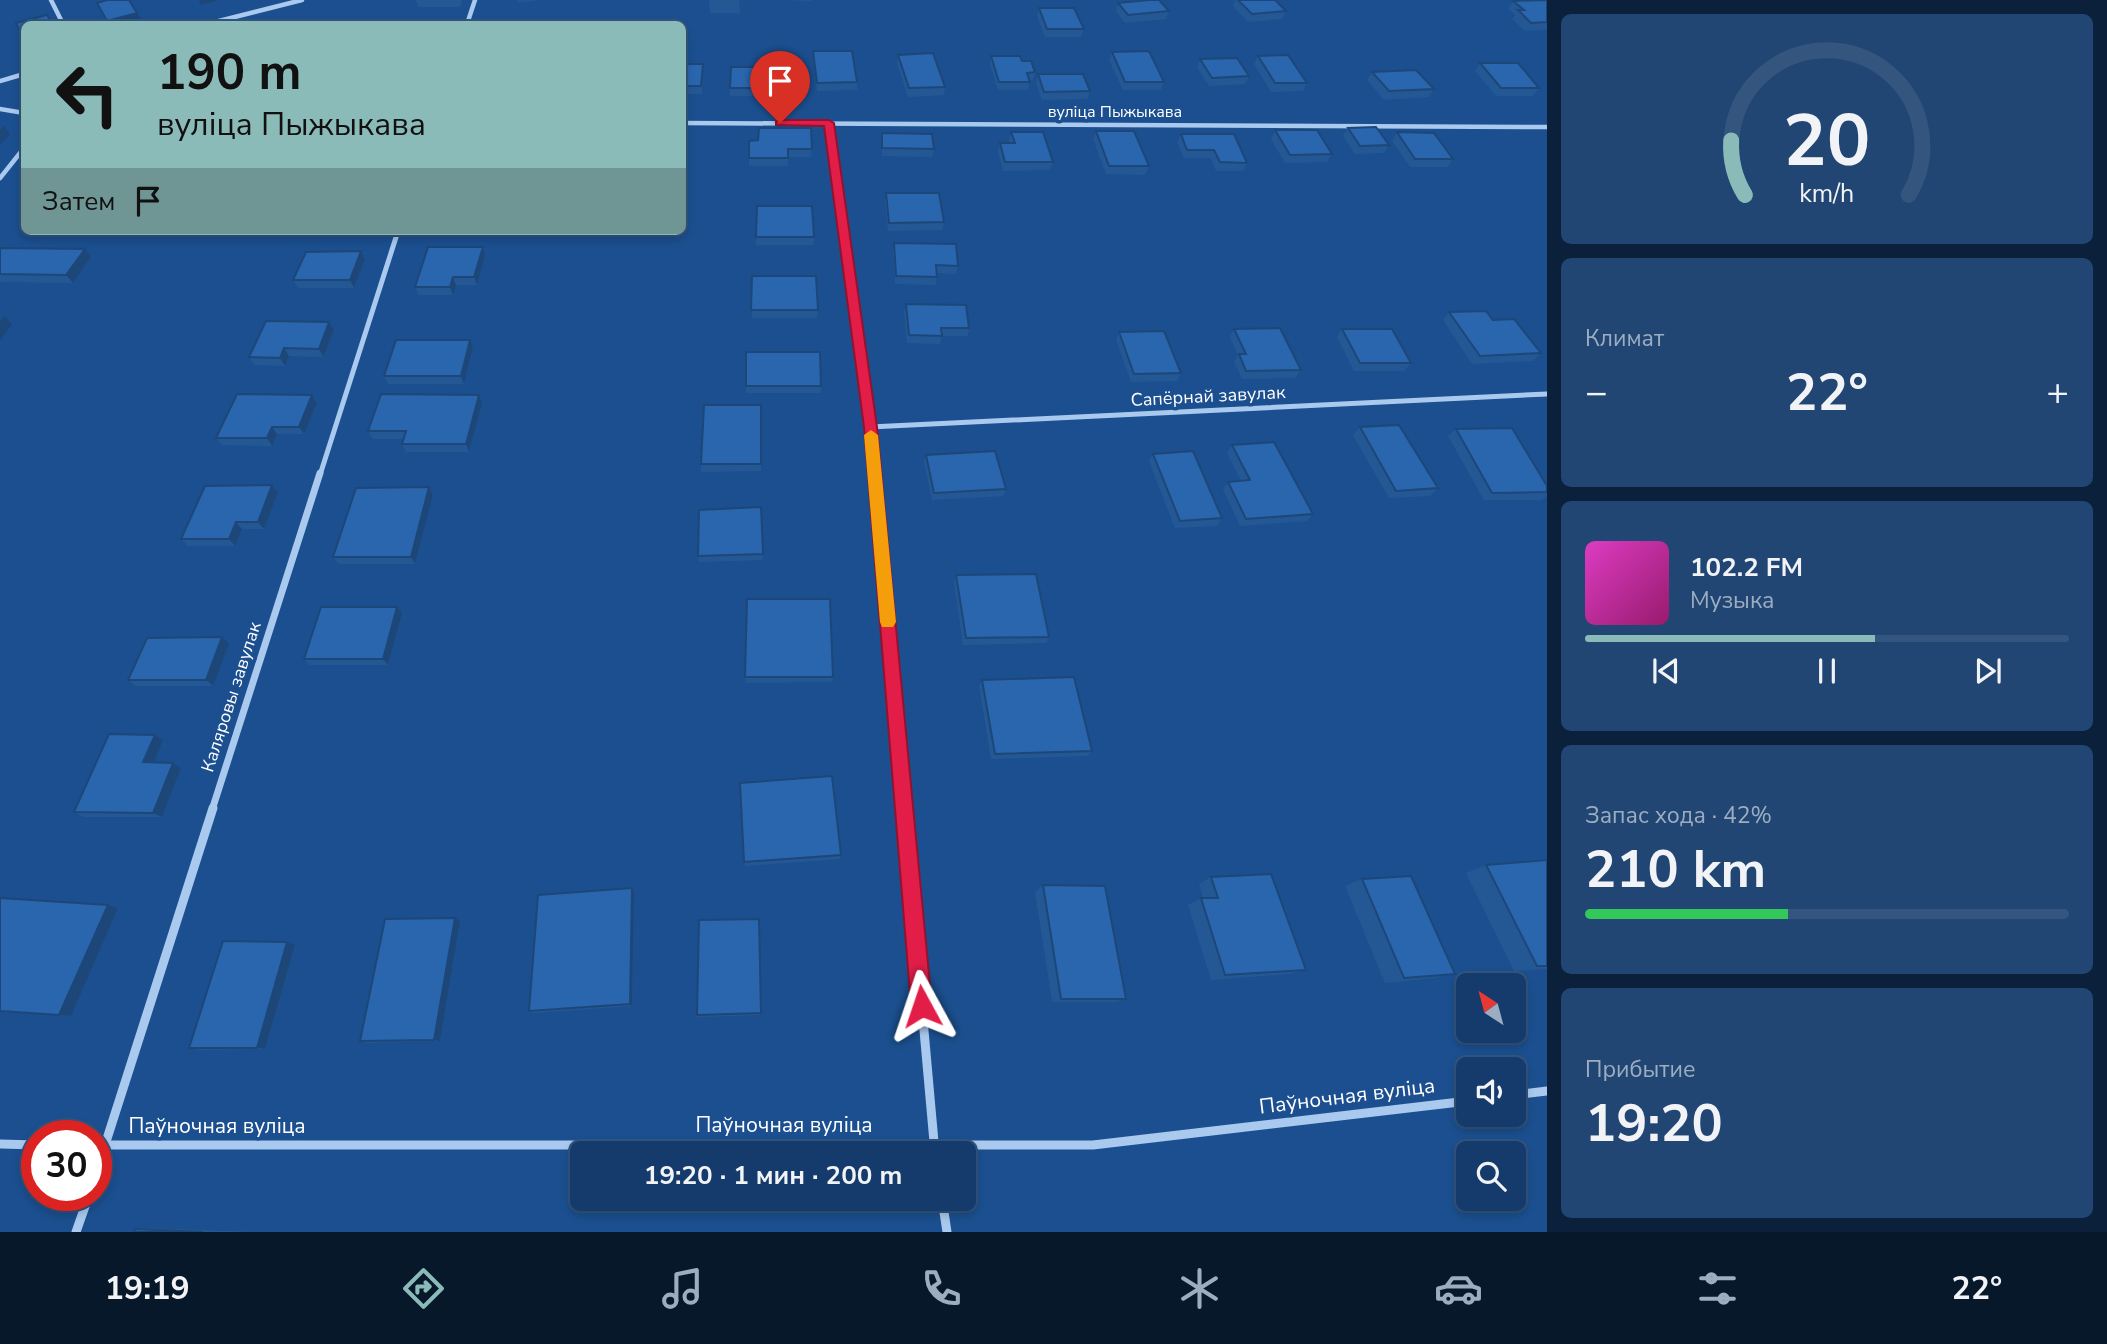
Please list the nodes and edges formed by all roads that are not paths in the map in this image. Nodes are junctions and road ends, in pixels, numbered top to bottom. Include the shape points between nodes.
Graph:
1 (51, 0) edge
2 (302, 0) edge
3 (475, 0) edge
4 (62, 21) edge
5 (219, 21) edge
6 (468, 21) edge
7 (21, 75) edge
8 (0, 81) edge
9 (0, 109) edge
10 (21, 113) edge
11 (686, 123) edge
12 (829, 123) junction
13 (1547, 127) edge
14 (21, 152) edge
15 (0, 177) edge
16 (397, 235) edge
17 (1547, 394) edge
18 (870, 427) junction
19 (1547, 1091) edge
20 (1526, 1094) edge
21 (1456, 1102) edge
22 (109, 1120) edge
23 (933, 1141) edge
24 (0, 1144) edge
25 (21, 1145) edge
26 (112, 1145) edge
27 (570, 1147) edge
28 (976, 1147) edge
29 (83, 1211) edge
30 (944, 1211) edge
31 (76, 1232) edge
32 (947, 1232) edge

1 - 4 street
2 - 5 street
3 - 6 street
7 - 8 street
9 - 10 street
11 - 12 street, вуліца Пыжыкава
12 - 13 street, вуліца Пыжыкава
12 - 18 street
14 - 15 street
16 - 22 street, Каляровы завулак
17 - 18 street, Сапёрнай завулак
18 - 23 street
19 - 20 street
21 - 28 street, Паўночная вуліца via 1093,1145
24 - 25 street
26 - 27 street, Паўночная вуліца
29 - 31 street
30 - 32 street

